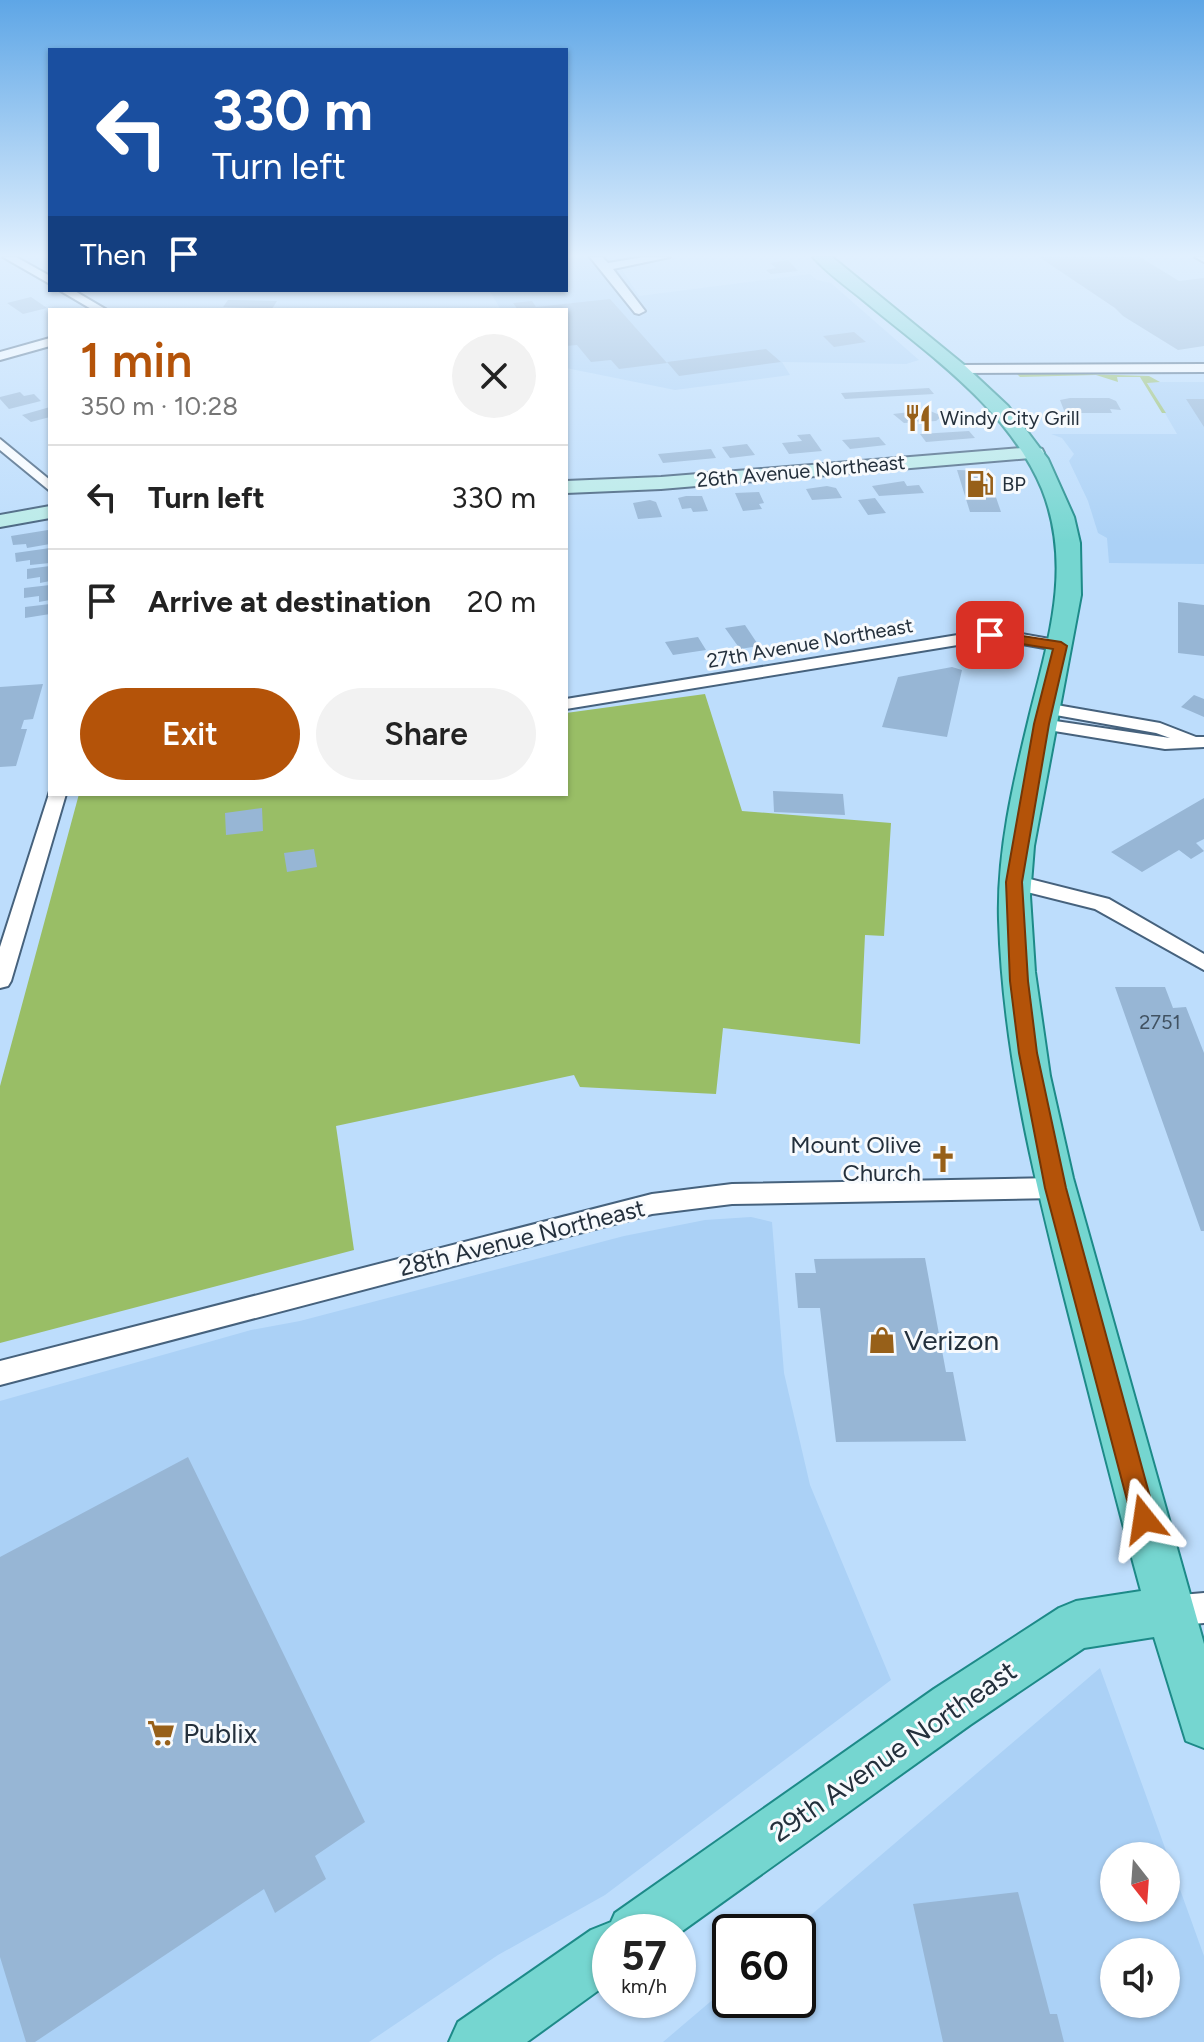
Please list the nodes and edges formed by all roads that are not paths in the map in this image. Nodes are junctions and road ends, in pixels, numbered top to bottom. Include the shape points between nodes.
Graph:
1 (938, 352) edge
2 (1204, 368) edge
3 (958, 369) junction
4 (0, 443) edge
5 (1035, 453) junction
6 (48, 485) edge
7 (568, 487) edge
8 (48, 512) edge
9 (0, 521) edge
10 (1061, 646) junction
11 (568, 704) edge
12 (1044, 716) junction
13 (1200, 742) edge
14 (56, 796) edge
15 (1014, 882) junction
16 (1204, 963) edge
17 (0, 981) edge
18 (1056, 1188) junction
19 (0, 1373) edge
20 (1186, 1610) edge
21 (1204, 1723) edge
22 (659, 1914) edge
23 (592, 1962) edge
24 (478, 2042) edge

1 - 3 main road
2 - 3 street
3 - 5 main road via 1007,414
4 - 6 street
5 - 7 street, 26th Avenue Northeast
5 - 10 main road via 1059,505 1069,546 1069,602
8 - 9 street
10 - 11 street, 27th Avenue Northeast via 1005,636 976,637
10 - 12 main road
12 - 13 street
12 - 15 main road
14 - 17 street
15 - 16 street via 1102,904
15 - 18 main road via 1026,1039
18 - 19 street, 28th Avenue Northeast via 732,1194 652,1204
18 - 20 main road
20 - 21 main road
20 - 22 main road, 29th Avenue Northeast via 1076,1625
23 - 24 main road

